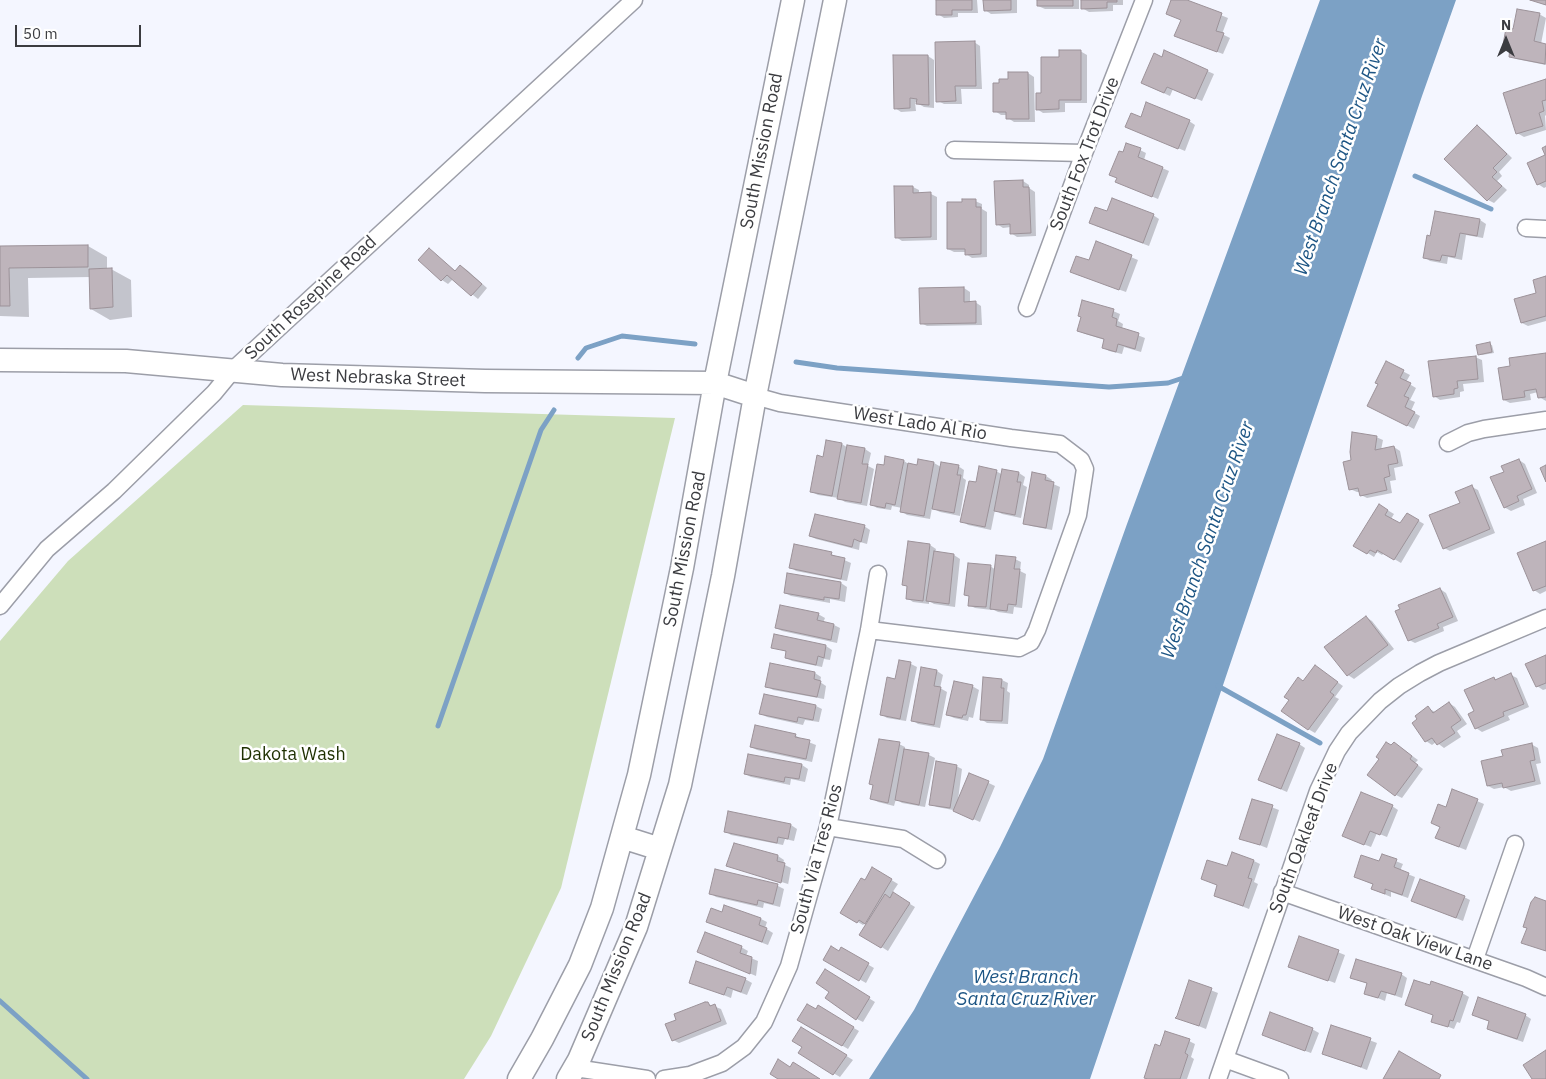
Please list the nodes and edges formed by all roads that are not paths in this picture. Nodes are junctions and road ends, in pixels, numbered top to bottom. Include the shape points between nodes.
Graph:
1 (634, 0) edge
2 (793, 0) edge
3 (835, 0) edge
4 (1144, 0) edge
5 (954, 150) dead end
6 (1084, 153) junction
7 (1526, 228) dead end
8 (1546, 229) edge
9 (1027, 308) dead end
10 (0, 360) edge
11 (233, 370) junction
12 (716, 383) junction
13 (755, 396) junction
14 (1546, 420) edge
15 (1448, 443) dead end
16 (878, 574) dead end
17 (0, 606) edge
18 (1546, 618) edge
19 (869, 630) junction
20 (828, 827) junction
21 (622, 837) junction
22 (1515, 844) dead end
23 (660, 848) junction
24 (937, 860) dead end
25 (1282, 892) junction
26 (1475, 959) junction
27 (1546, 987) edge
28 (1225, 1059) junction
29 (571, 1074) edge
30 (519, 1079) edge
31 (647, 1079) edge
32 (664, 1079) edge
33 (1218, 1079) edge
34 (1280, 1079) edge

1 - 11 street, South Rosepine Road
2 - 12 main road, South Mission Road
3 - 13 main road, South Mission Road
4 - 6 street, South Fox Trot Drive
5 - 6 street
6 - 9 street, South Fox Trot Drive
7 - 8 street
10 - 11 main road, West Nebraska Street via 126,361
11 - 12 main road, West Nebraska Street via 282,375
11 - 17 street, South Rosepine Road via 214,393 114,491 48,549
12 - 13 main road, West Nebraska Street
12 - 21 main road, South Mission Road via 680,577 639,775
13 - 19 street, West Lado Al Rio via 784,404 1060,444 1081,460 1085,469 1078,515 1031,642 1019,648
13 - 23 main road, South Mission Road via 684,766
14 - 15 street via 1484,429
16 - 19 street, South Via Tres Rios
18 - 25 street, South Oakleaf Drive via 1420,673 1364,716 1326,771
19 - 20 street, South Via Tres Rios
20 - 24 street via 903,839
20 - 32 street, South Via Tres Rios via 789,966 764,1022 744,1047 722,1063 690,1075
21 - 23 main road
21 - 30 main road, South Mission Road via 602,908 580,965
22 - 26 street
23 - 29 main road, South Mission Road via 636,927
25 - 26 street, West Oak View Lane
25 - 28 street, South Oakleaf Drive
26 - 27 street, West Oak View Lane
28 - 33 street, South Oakleaf Drive
28 - 34 street
29 - 31 street

